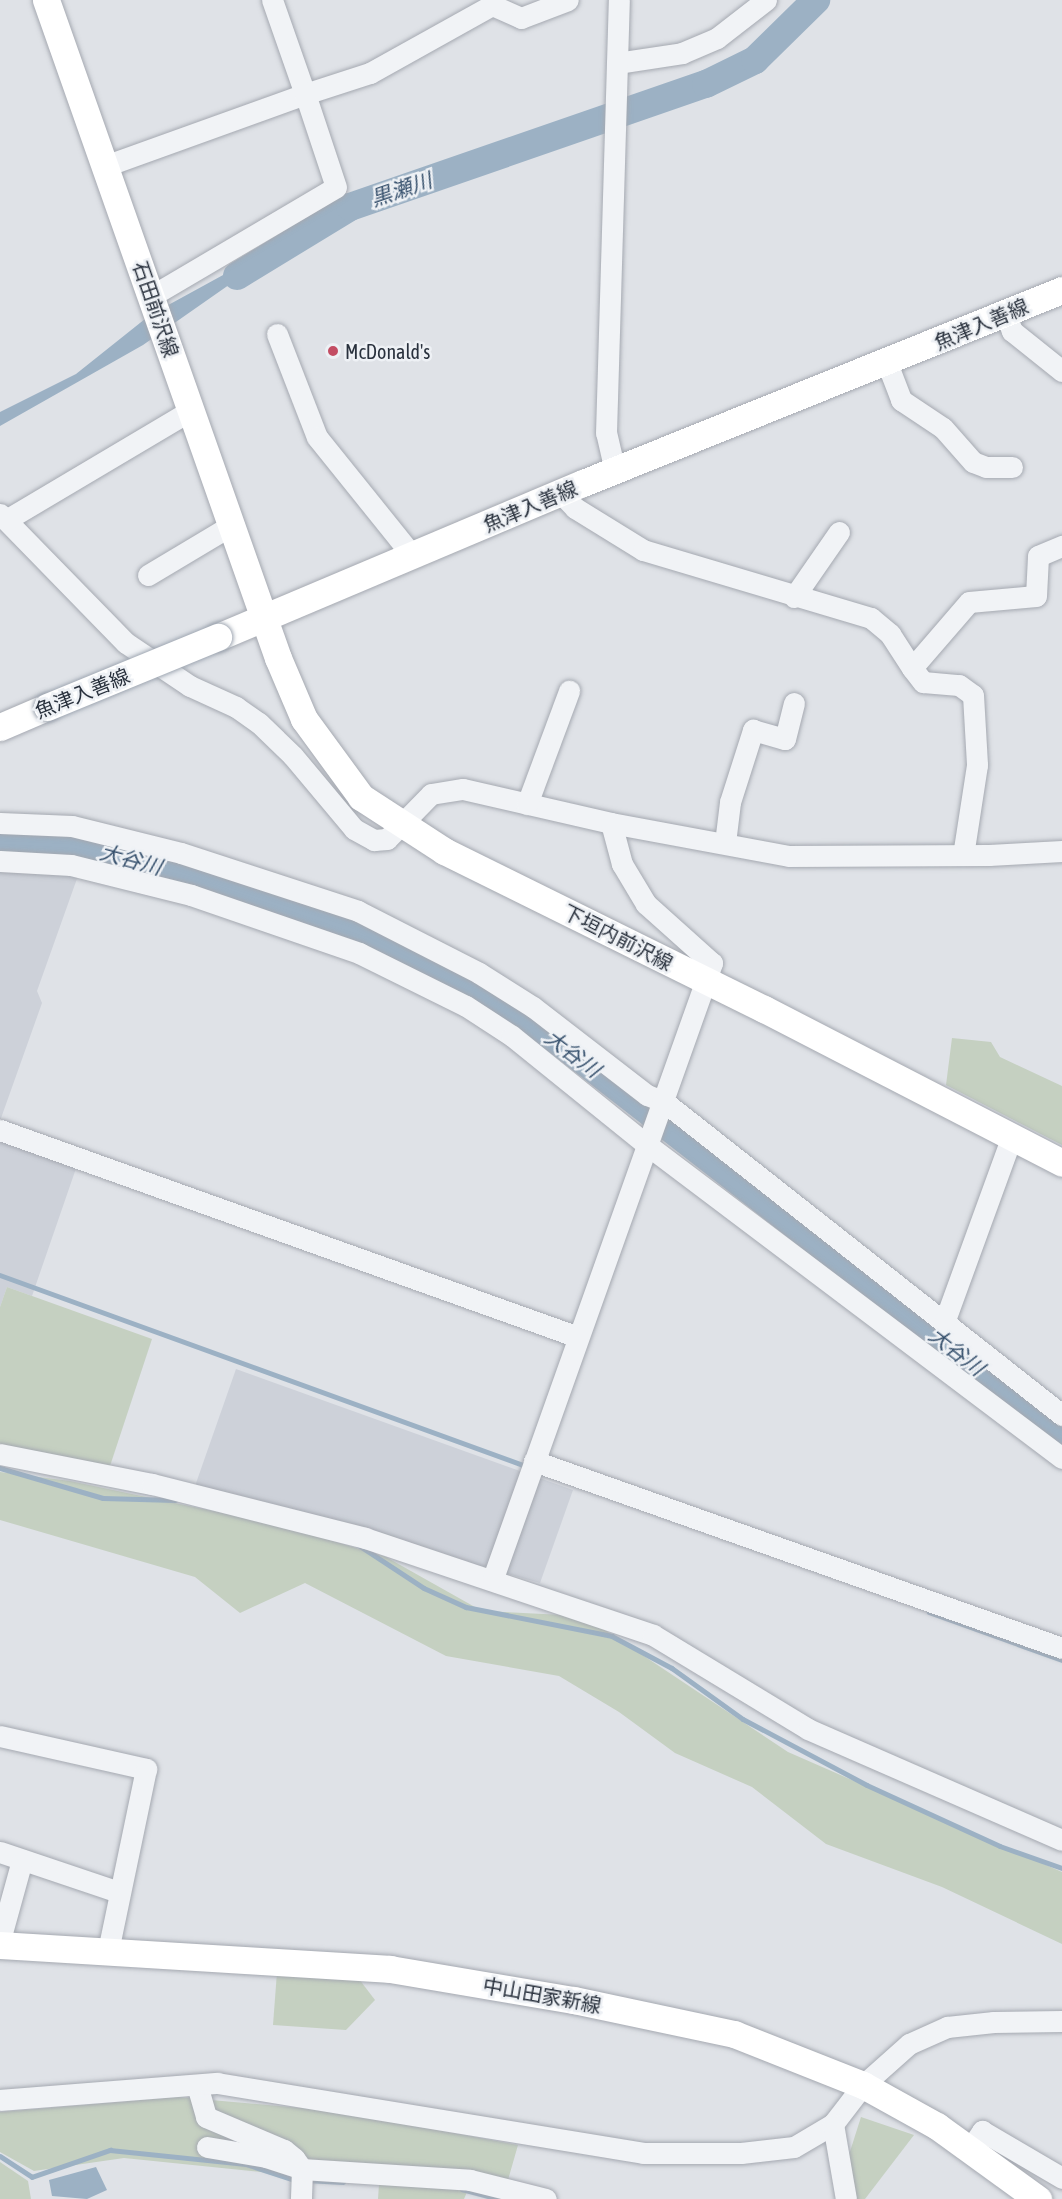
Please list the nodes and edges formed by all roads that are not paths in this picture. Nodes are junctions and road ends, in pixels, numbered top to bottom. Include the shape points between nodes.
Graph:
1 (46, 0) edge
2 (272, 0) edge
3 (567, 0) edge
4 (619, 0) edge
5 (766, 0) edge
6 (617, 73) junction
7 (305, 94) junction
8 (105, 166) junction
9 (1062, 290) edge
10 (153, 295) junction
11 (1006, 314) junction
12 (277, 334) dead end
13 (888, 363) junction
14 (1062, 371) edge
15 (191, 411) junction
16 (1012, 467) dead end
17 (615, 471) junction
18 (561, 493) junction
19 (3, 517) edge
20 (230, 526) junction
21 (839, 532) dead end
22 (1062, 546) edge
23 (412, 555) junction
24 (148, 575) dead end
25 (794, 597) junction
26 (264, 619) junction
27 (912, 668) junction
28 (569, 691) dead end
29 (794, 703) dead end
30 (0, 727) edge
31 (527, 804) junction
32 (0, 823) edge
33 (611, 823) junction
34 (399, 825) junction
35 (724, 843) junction
36 (1062, 850) edge
37 (963, 855) junction
38 (0, 861) edge
39 (708, 982) junction
40 (661, 1106) junction
41 (0, 1130) edge
42 (1012, 1136) junction
43 (648, 1139) junction
44 (1062, 1163) edge
45 (945, 1320) junction
46 (578, 1337) junction
47 (1062, 1416) edge
48 (0, 1454) edge
49 (1062, 1458) edge
50 (534, 1461) junction
51 (493, 1578) junction
52 (1062, 1648) edge
53 (0, 1736) edge
54 (1062, 1840) edge
55 (0, 1852) edge
56 (22, 1860) junction
57 (119, 1892) junction
58 (0, 1940) edge
59 (0, 1945) edge
60 (108, 1951) junction
61 (1062, 2021) edge
62 (197, 2085) junction
63 (863, 2085) junction
64 (0, 2100) edge
65 (833, 2124) junction
66 (207, 2147) dead end
67 (970, 2149) junction
68 (302, 2169) junction
69 (1062, 2178) edge
70 (301, 2199) edge
71 (546, 2199) edge
72 (846, 2199) edge
73 (1038, 2199) edge

1 - 8 main road, 石田前沢線
2 - 7 street
3 - 7 street via 520,18 492,5 370,73
4 - 6 street
5 - 6 street via 717,38
6 - 17 street via 606,433
7 - 8 street
7 - 10 street via 336,187
8 - 10 main road, 石田前沢線
9 - 11 main road, 魚津入善線
10 - 15 main road, 石田前沢線
11 - 13 main road, 魚津入善線
11 - 14 street via 1012,331
12 - 23 street via 317,437
13 - 16 street via 901,400 943,428 973,462 986,467
13 - 17 main road, 魚津入善線
15 - 19 street
15 - 20 main road, 石田前沢線
17 - 18 main road, 魚津入善線
18 - 23 main road, 魚津入善線
18 - 25 street via 575,508 643,550
19 - 34 street via 126,643 190,686 236,706 259,723 293,756 354,829 374,840 387,839
20 - 24 street
20 - 26 main road, 石田前沢線
21 - 25 street
22 - 27 street via 1038,556 1036,596 969,602
23 - 26 main road, 魚津入善線
25 - 27 street via 871,618 890,634
26 - 30 main road, 魚津入善線, bridge
26 - 34 main road, 下垣内前沢線 via 304,719 361,797
27 - 37 street via 923,682 959,685 972,695 977,765
28 - 31 street
29 - 35 street via 785,739 753,730 730,802
31 - 33 street
31 - 34 street via 463,789 431,794
32 - 40 street via 72,826 125,836 358,911 479,973 533,1007
33 - 35 street
33 - 39 street via 622,864 646,904 712,963
34 - 39 main road, 下垣内前沢線
35 - 37 street via 789,856
36 - 37 street
38 - 43 street via 42,862 112,872 368,957 466,1006
39 - 40 street
39 - 42 main road, 下垣内前沢線
40 - 43 street
40 - 45 street
41 - 46 street
42 - 44 main road, 下垣内前沢線
42 - 45 street
43 - 46 street
43 - 49 street
45 - 47 street
46 - 50 street
48 - 51 street via 152,1484 365,1538
50 - 51 street
50 - 52 street
51 - 54 street via 653,1635 808,1729
53 - 57 street via 146,1769
55 - 56 street
56 - 57 street
56 - 58 street
57 - 60 street
59 - 60 main road, 中山田家新線
60 - 63 main road, 中山田家新線 via 390,1969 574,2000 734,2034
61 - 63 street via 947,2027 909,2044
62 - 64 street
62 - 65 street via 217,2084 320,2098 643,2153 741,2153 794,2147
62 - 68 street via 206,2117 284,2150
63 - 65 street
63 - 67 main road, 中山田家新線
65 - 72 street
66 - 68 street via 266,2157
67 - 69 street via 982,2131
67 - 73 main road, 中山田家新線
68 - 70 street
68 - 71 street via 470,2180

